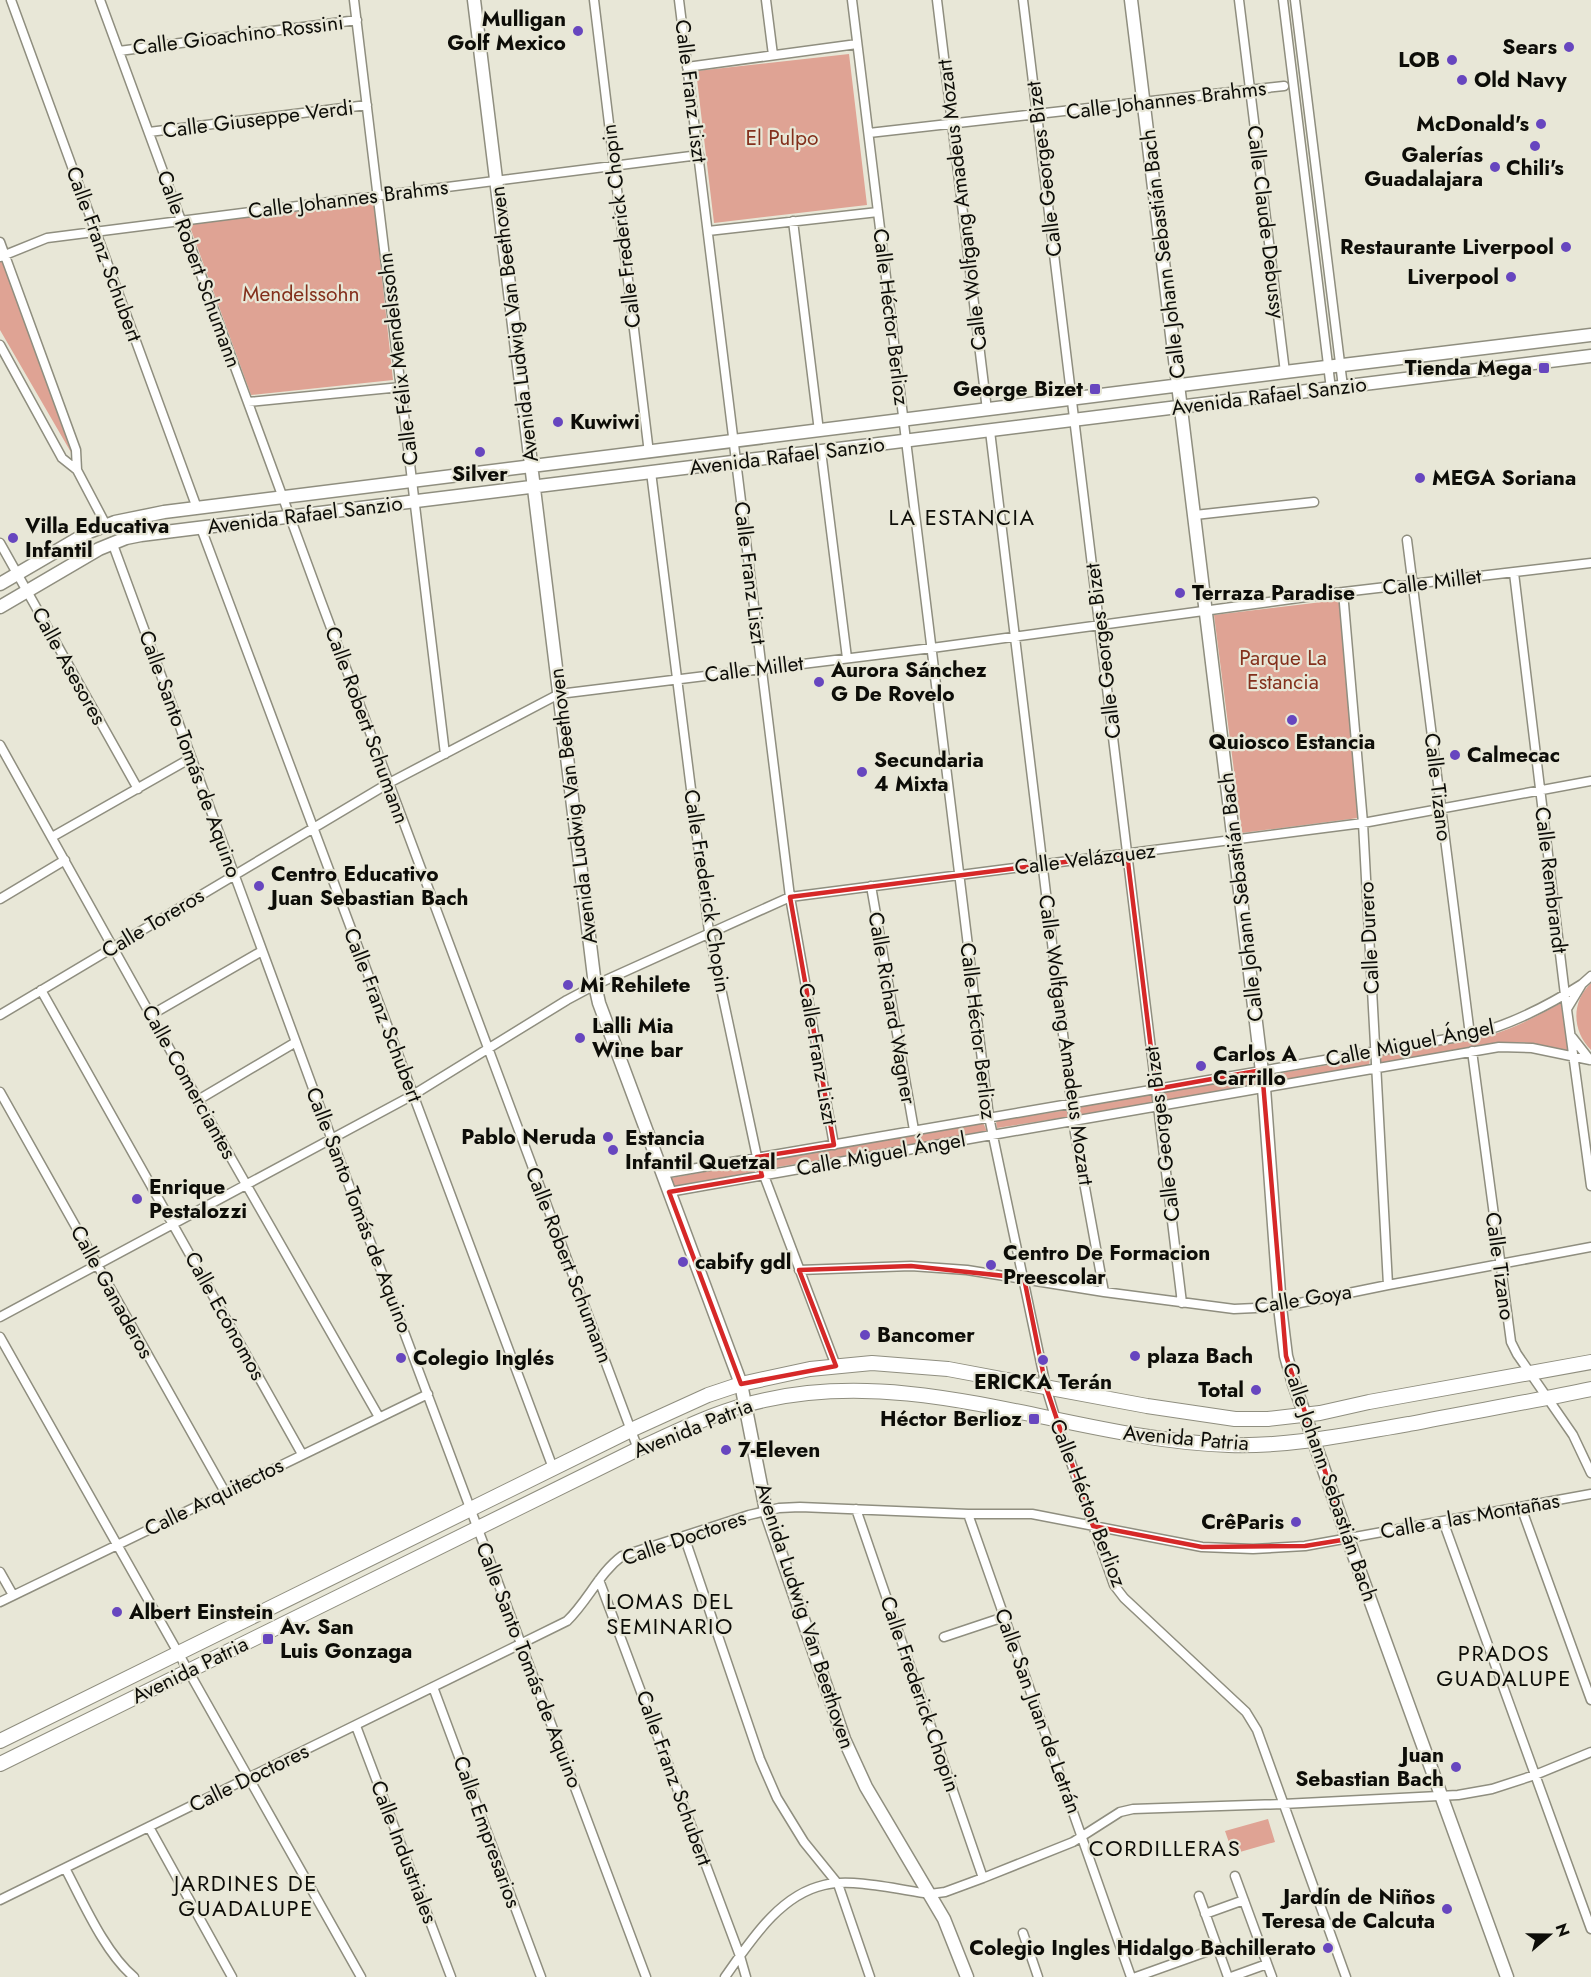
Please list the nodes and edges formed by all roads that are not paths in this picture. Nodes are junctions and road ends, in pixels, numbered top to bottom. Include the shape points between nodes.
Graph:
1 (11, 0) edge
2 (100, 0) edge
3 (354, 0) edge
4 (474, 0) edge
5 (594, 0) edge
6 (679, 0) edge
7 (766, 0) edge
8 (852, 0) edge
9 (937, 0) edge
10 (1023, 0) edge
11 (1131, 0) edge
12 (1239, 0) edge
13 (1282, 0) edge
14 (1295, 0) edge
15 (357, 20) junction
16 (857, 44) junction
17 (119, 51) junction
18 (773, 56) junction
19 (687, 67) junction
20 (1284, 86) dead end
21 (1250, 90) junction
22 (1144, 102) junction
23 (367, 105) junction
24 (1037, 114) junction
25 (952, 124) junction
26 (149, 132) junction
27 (868, 133) junction
28 (699, 155) junction
29 (614, 165) junction
30 (496, 180) junction
31 (378, 195) junction
32 (878, 212) junction
33 (181, 220) junction
34 (794, 221) junction
35 (708, 231) junction
36 (96, 232) junction
37 (0, 242) edge
38 (2, 256) edge
39 (1332, 308) junction
40 (1322, 309) junction
41 (1591, 335) edge
42 (0, 345) edge
43 (1591, 356) edge
44 (1334, 366) junction
45 (1285, 372) junction
46 (1179, 386) junction
47 (401, 387) junction
48 (1337, 388) junction
49 (1072, 399) junction
50 (248, 402) junction
51 (1181, 407) junction
52 (987, 410) junction
53 (1074, 420) junction
54 (904, 421) junction
55 (819, 431) junction
56 (990, 431) junction
57 (906, 441) junction
58 (734, 442) junction
59 (821, 451) junction
60 (649, 453) junction
61 (736, 462) junction
62 (531, 467) junction
63 (77, 470) junction
64 (651, 472) junction
65 (412, 482) junction
66 (534, 487) junction
67 (282, 498) junction
68 (415, 501) junction
69 (1314, 502) dead end
70 (197, 507) junction
71 (1195, 515) junction
72 (290, 517) junction
73 (106, 525) junction
74 (201, 528) junction
75 (1407, 540) dead end
76 (112, 542) junction
77 (0, 543) edge
78 (1591, 563) edge
79 (1514, 573) junction
80 (17, 574) junction
81 (0, 584) edge
82 (1412, 584) junction
83 (27, 591) junction
84 (1343, 592) junction
85 (0, 607) edge
86 (1206, 610) junction
87 (1099, 626) junction
88 (1015, 637) junction
89 (932, 648) junction
90 (847, 658) junction
91 (762, 669) junction
92 (677, 679) junction
93 (559, 694) junction
94 (0, 745) edge
95 (445, 754) junction
96 (191, 758) junction
97 (1591, 781) edge
98 (389, 783) junction
99 (138, 789) junction
100 (1540, 789) junction
101 (1441, 807) junction
102 (1363, 823) junction
103 (313, 827) junction
104 (52, 837) junction
105 (1234, 840) junction
106 (1127, 854) junction
107 (65, 860) junction
108 (1042, 864) junction
109 (234, 874) junction
110 (958, 874) junction
111 (871, 886) junction
112 (790, 897) junction
113 (0, 899) edge
114 (709, 932) junction
115 (113, 946) junction
116 (262, 951) junction
117 (1591, 976) edge
118 (1582, 984) junction
119 (595, 985) junction
120 (41, 990) junction
121 (1565, 995) junction
122 (1567, 1009) junction
123 (0, 1014) edge
124 (151, 1015) junction
125 (1470, 1035) junction
126 (1572, 1037) junction
127 (296, 1042) junction
128 (488, 1049) junction
129 (1375, 1051) junction
130 (1472, 1052) junction
131 (1575, 1057) junction
132 (1591, 1060) edge
133 (1376, 1068) junction
134 (1262, 1071) junction
135 (1264, 1088) junction
136 (1156, 1089) junction
137 (0, 1092) edge
138 (413, 1095) junction
139 (198, 1100) junction
140 (1071, 1103) junction
141 (1158, 1106) junction
142 (989, 1117) junction
143 (1074, 1120) junction
144 (914, 1130) junction
145 (992, 1135) junction
146 (332, 1140) junction
147 (834, 1145) junction
148 (757, 1157) junction
149 (662, 1173) junction
150 (762, 1176) junction
151 (247, 1185) junction
152 (1591, 1186) edge
153 (669, 1192) junction
154 (173, 1224) junction
155 (1591, 1247) edge
156 (1500, 1264) junction
157 (98, 1265) junction
158 (799, 1270) junction
159 (1024, 1278) junction
160 (1388, 1285) junction
161 (1104, 1292) junction
162 (1182, 1303) junction
163 (1280, 1307) junction
164 (0, 1317) edge
165 (0, 1336) edge
166 (1591, 1362) edge
167 (836, 1366) junction
168 (1530, 1374) junction
169 (741, 1384) junction
170 (1046, 1387) junction
171 (1591, 1389) edge
172 (428, 1394) junction
173 (1547, 1398) junction
174 (745, 1405) junction
175 (1306, 1415) junction
176 (379, 1417) junction
177 (1056, 1420) junction
178 (631, 1430) junction
179 (1315, 1440) junction
180 (638, 1449) junction
181 (302, 1454) junction
182 (553, 1468) junction
183 (1591, 1473) edge
184 (225, 1492) junction
185 (1591, 1494) edge
186 (1521, 1507) junction
187 (471, 1509) junction
188 (856, 1509) junction
189 (766, 1511) junction
190 (968, 1514) junction
191 (1443, 1521) junction
192 (1093, 1526) junction
193 (478, 1529) junction
194 (684, 1536) junction
195 (1348, 1539) junction
196 (117, 1544) junction
197 (0, 1572) edge
198 (599, 1580) junction
199 (13, 1595) junction
200 (0, 1602) edge
201 (1004, 1617) junction
202 (944, 1637) dead end
203 (521, 1644) junction
204 (179, 1653) junction
205 (189, 1671) junction
206 (433, 1687) junction
207 (1591, 1700) edge
208 (356, 1726) junction
209 (0, 1741) edge
210 (1591, 1752) edge
211 (0, 1764) edge
212 (1535, 1775) junction
213 (249, 1778) junction
214 (1442, 1796) junction
215 (1283, 1804) junction
216 (149, 1827) junction
217 (1082, 1836) junction
218 (65, 1868) junction
219 (1235, 1876) dead end
220 (983, 1878) junction
221 (838, 1884) junction
222 (930, 1894) junction
223 (1199, 1896) dead end
224 (0, 1900) edge
225 (1244, 1900) junction
226 (1205, 1914) junction
227 (1591, 1929) edge
228 (1023, 1933) dead end
229 (1218, 1948) junction
230 (740, 1956) junction
231 (1267, 1964) junction
232 (134, 1977) edge
233 (232, 1977) edge
234 (361, 1977) edge
235 (451, 1977) edge
236 (542, 1977) edge
237 (646, 1977) edge
238 (724, 1977) edge
239 (746, 1977) edge
240 (870, 1977) edge
241 (967, 1977) edge
242 (1038, 1977) edge
243 (1131, 1977) edge
244 (1136, 1977) edge
245 (1229, 1977) edge
246 (1272, 1977) edge
247 (1346, 1977) edge
248 (1507, 1977) edge

1 - 36 street, Calle Franz Schubert
2 - 17 street, Calle Robert Schumann
3 - 15 street, Calle Félix Mendelssohn
4 - 30 street, Avenida Ludwig Van Beethoven
5 - 29 street, Calle Frederick Chopin
6 - 19 street, Calle Franz Liszt
7 - 18 street
8 - 16 street, Calle Héctor Berlioz
9 - 25 street, Calle Wolfgang Amadeus Mozart
10 - 24 street, Calle Georges Bizet
11 - 22 street, Calle Johann Sebastián Bach
12 - 21 street, Calle Claude Debussy
13 - 40 street
14 - 39 street
15 - 17 street, Calle Gioachino Rossini
15 - 23 street, Calle Félix Mendelssohn
16 - 18 street
16 - 27 street, Calle Héctor Berlioz
17 - 26 street, Calle Robert Schumann
18 - 19 street
19 - 28 street, Calle Franz Liszt
20 - 21 street, Calle Johannes Brahms
21 - 22 street, Calle Johannes Brahms
21 - 45 street, Calle Claude Debussy
22 - 24 street, Calle Johannes Brahms
22 - 46 street, Calle Johann Sebastián Bach
23 - 26 street, Calle Giuseppe Verdi
23 - 31 street, Calle Félix Mendelssohn
24 - 25 street, Calle Johannes Brahms
24 - 49 street, Calle Georges Bizet
25 - 27 street, Calle Johannes Brahms
25 - 52 street, Calle Wolfgang Amadeus Mozart
26 - 33 street, Calle Robert Schumann
27 - 32 street, Calle Héctor Berlioz
28 - 29 street, Calle Johannes Brahms
28 - 35 street, Calle Franz Liszt
29 - 30 street, Calle Johannes Brahms
29 - 60 street, Calle Frederick Chopin
30 - 31 street, Calle Johannes Brahms
30 - 62 street, Avenida Ludwig Van Beethoven
31 - 33 street, Calle Johannes Brahms
31 - 47 street, Calle Félix Mendelssohn
32 - 34 street
32 - 54 street, Calle Héctor Berlioz
33 - 36 street, Calle Johannes Brahms
33 - 50 street, Calle Robert Schumann
34 - 35 street
34 - 55 street
35 - 58 street, Calle Franz Liszt
36 - 38 street, Calle Johannes Brahms via 47,238
36 - 70 street, Calle Franz Schubert
37 - 38 street
38 - 63 street via 76,450
39 - 40 street
39 - 44 street
40 - 44 street
41 - 44 street, Avenida Rafael Sanzio
42 - 63 street via 62,458
43 - 48 street, Avenida Rafael Sanzio
44 - 45 street, Avenida Rafael Sanzio
44 - 48 street
45 - 46 street, Avenida Rafael Sanzio
46 - 49 street, Avenida Rafael Sanzio
46 - 51 street, Calle Johann Sebastián Bach
47 - 50 street
47 - 65 street, Calle Félix Mendelssohn
48 - 51 street, Avenida Rafael Sanzio
49 - 52 street, Avenida Rafael Sanzio
49 - 53 street, Calle Georges Bizet
50 - 67 street, Calle Robert Schumann
51 - 53 street, Avenida Rafael Sanzio
51 - 71 street, Calle Johann Sebastián Bach
52 - 54 street, Avenida Rafael Sanzio
53 - 56 street, Avenida Rafael Sanzio
53 - 87 street, Calle Georges Bizet
54 - 55 street, Avenida Rafael Sanzio
54 - 57 street, Calle Héctor Berlioz
55 - 58 street, Avenida Rafael Sanzio
56 - 57 street, Avenida Rafael Sanzio
56 - 88 street, Calle Wolfgang Amadeus Mozart
57 - 59 street, Avenida Rafael Sanzio
57 - 89 street, Calle Héctor Berlioz
58 - 60 street, Avenida Rafael Sanzio
58 - 61 street, Calle Franz Liszt
59 - 61 street, Avenida Rafael Sanzio
59 - 90 street
60 - 62 street, Avenida Rafael Sanzio
61 - 64 street, Avenida Rafael Sanzio
61 - 91 street, Calle Franz Liszt
62 - 65 street, Avenida Rafael Sanzio
62 - 66 street, Avenida Ludwig Van Beethoven
63 - 73 street
64 - 66 street, Avenida Rafael Sanzio
64 - 92 street, Calle Frederick Chopin
65 - 67 street, Avenida Rafael Sanzio
65 - 68 street, Calle Félix Mendelssohn
66 - 68 street, Avenida Rafael Sanzio
66 - 93 street, Avenida Ludwig Van Beethoven
67 - 70 street, Avenida Rafael Sanzio
67 - 72 street, Calle Robert Schumann
68 - 72 street, Avenida Rafael Sanzio
68 - 95 street, Calle Félix Mendelssohn
69 - 71 street
70 - 73 street, Avenida Rafael Sanzio
71 - 86 street, Calle Johann Sebastián Bach
72 - 74 street, Avenida Rafael Sanzio
72 - 98 street, Calle Robert Schumann
73 - 80 street, Avenida Rafael Sanzio
74 - 76 street, Avenida Rafael Sanzio
74 - 103 street, Calle Franz Schubert
75 - 82 street, Calle Tizano
76 - 83 street, Avenida Rafael Sanzio
76 - 96 street, Calle Santo Tomás de Aquino
77 - 80 street, Calle Asesores
78 - 79 street, Calle Millet
79 - 82 street, Calle Millet
79 - 100 street, Calle Rembrandt
80 - 81 street, Avenida Rafael Sanzio
80 - 83 street, Calle Asesores
82 - 84 street, Calle Millet
82 - 101 street, Calle Tizano
83 - 85 street, Avenida Rafael Sanzio
83 - 99 street, Calle Asesores
84 - 86 street, Calle Millet
84 - 102 street, Calle Durero
86 - 87 street, Calle Millet
86 - 105 street, Calle Johann Sebastián Bach
87 - 88 street, Calle Millet
87 - 106 street, Calle Georges Bizet
88 - 89 street, Calle Millet
88 - 108 street, Calle Wolfgang Amadeus Mozart
89 - 90 street, Calle Millet
89 - 110 street, Calle Héctor Berlioz
90 - 91 street, Calle Millet
91 - 92 street, Calle Millet
91 - 112 street, Calle Franz Liszt
92 - 93 street, Calle Millet
92 - 114 street, Calle Frederick Chopin
93 - 95 street, Calle Toreros
93 - 119 street, Avenida Ludwig Van Beethoven
94 - 104 street, Calle Comerciantes
95 - 98 street, Calle Toreros
96 - 99 street
96 - 109 street, Calle Santo Tomás de Aquino
97 - 100 street, Calle Velázquez
98 - 103 street, Calle Toreros
98 - 128 street, Calle Robert Schumann
99 - 104 street
100 - 101 street, Calle Velázquez
100 - 121 street, Calle Rembrandt
101 - 102 street, Calle Velázquez
101 - 125 street, Calle Tizano
102 - 105 street, Calle Velázquez
102 - 129 street, Calle Durero
103 - 109 street, Calle Toreros
103 - 138 street, Calle Franz Schubert
104 - 107 street, Calle Comerciantes
105 - 106 street, Calle Velázquez
105 - 134 street, Calle Johann Sebastián Bach
106 - 108 street, Calle Velázquez
106 - 136 street, Calle Georges Bizet
107 - 113 street
107 - 115 street, Calle Comerciantes
108 - 110 street, Calle Velázquez
108 - 140 street, Calle Wolfgang Amadeus Mozart
109 - 115 street, Calle Toreros
109 - 116 street, Calle Santo Tomás de Aquino
110 - 111 street, Calle Velázquez
110 - 142 street, Calle Héctor Berlioz
111 - 112 street, Calle Velázquez
111 - 144 street, Calle Richard Wagner
112 - 114 street, Calle Velázquez
112 - 147 street, Calle Franz Liszt
114 - 119 street, Calle Velázquez
114 - 148 street, Calle Frederick Chopin
115 - 120 street, Calle Toreros
115 - 124 street, Calle Comerciantes
116 - 124 street
116 - 127 street, Calle Santo Tomás de Aquino
117 - 118 street, Calle Miguel Ángel
118 - 121 street, Calle Miguel Ángel
118 - 122 street, Calle Miguel Ángel
119 - 128 street, Calle Velázquez
119 - 149 street, Avenida Ludwig Van Beethoven
120 - 123 street, Calle Toreros
120 - 154 street, Calle Ecónomos
121 - 122 street, Calle Rembrandt
121 - 125 street, Calle Miguel Ángel via 1526,1017
122 - 126 street, Calle Rembrandt
124 - 139 street, Calle Comerciantes
125 - 129 street, Calle Miguel Ángel
126 - 131 street, Calle Rembrandt
126 - 132 street, Calle Miguel Ángel
127 - 139 street
127 - 146 street, Calle Santo Tomás de Aquino
128 - 138 street, Calle Velázquez
128 - 178 street, Calle Robert Schumann
129 - 133 street, Calle Durero
129 - 134 street, Calle Miguel Ángel
130 - 131 street, Calle Miguel Ángel via 1514,1047
130 - 133 street, Calle Miguel Ángel
130 - 156 street, Calle Tizano
131 - 132 street, Calle Miguel Ángel
131 - 152 street, Calle Rembrandt
133 - 135 street, Calle Miguel Ángel
133 - 160 street, Calle Durero
134 - 135 street, Calle Johann Sebastián Bach
134 - 136 street, Calle Miguel Ángel
135 - 141 street, Calle Miguel Ángel
135 - 163 street, Calle Johann Sebastián Bach
136 - 140 street, Calle Miguel Ángel
136 - 141 street, Calle Georges Bizet
137 - 157 street, Calle Ganaderos
138 - 146 street, Calle Velázquez
138 - 182 street, Calle Franz Schubert
139 - 151 street, Calle Comerciantes
140 - 142 street, Calle Miguel Ángel
140 - 143 street, Calle Wolfgang Amadeus Mozart
141 - 143 street, Calle Miguel Ángel
141 - 162 street, Calle Georges Bizet
142 - 144 street, Calle Miguel Ángel
142 - 145 street, Calle Héctor Berlioz
143 - 145 street, Calle Miguel Ángel
143 - 161 street, Calle Wolfgang Amadeus Mozart
144 - 147 street, Calle Miguel Ángel
145 - 150 street, Calle Miguel Ángel
145 - 159 street, Calle Héctor Berlioz
146 - 151 street, Calle Velázquez
146 - 172 street, Calle Santo Tomás de Aquino
147 - 148 street, Calle Miguel Ángel
148 - 149 street, Calle Miguel Ángel
148 - 150 street, Calle Frederick Chopin
149 - 153 street, Avenida Ludwig Van Beethoven
150 - 153 street, Calle Miguel Ángel
150 - 158 street, Calle Frederick Chopin
151 - 154 street, Calle Velázquez
151 - 176 street, Calle Comerciantes
153 - 169 street, Avenida Ludwig Van Beethoven
154 - 157 street, Calle Velázquez
154 - 181 street, Calle Ecónomos
155 - 156 street, Calle Goya
156 - 160 street, Calle Goya
156 - 168 street, Calle Tizano via 1511,1342
157 - 164 street, Calle Velázquez
157 - 184 street, Calle Ganaderos
158 - 159 street, Calle Goya via 911,1266
158 - 167 street, Calle Frederick Chopin
159 - 161 street, Calle Goya
159 - 170 street, Calle Héctor Berlioz
160 - 163 street, Calle Goya
161 - 162 street, Calle Goya
162 - 163 street, Calle Goya via 1234,1310
163 - 175 street, Calle Johann Sebastián Bach via 1286,1356
165 - 196 street
166 - 168 main road, Avenida Patria
167 - 169 main road, Avenida Patria
167 - 170 main road, Avenida Patria via 872,1363 948,1369
168 - 173 street, Calle Tizano
168 - 175 main road, Avenida Patria
169 - 174 street, Avenida Ludwig Van Beethoven
169 - 178 main road, Avenida Patria
170 - 175 main road, Avenida Patria via 1235,1419
170 - 177 street, Calle Héctor Berlioz
171 - 173 main road, Avenida Patria
172 - 176 street, Calle Arquitectos
172 - 187 street, Calle Santo Tomás de Aquino
173 - 179 main road, Avenida Patria
173 - 183 street, Calle Tizano via 1573,1435
174 - 177 main road, Avenida Patria via 787,1395 876,1390 944,1397
174 - 180 main road, Avenida Patria
174 - 189 street, Avenida Ludwig Van Beethoven
175 - 179 street, Calle Johann Sebastián Bach
176 - 181 street, Calle Arquitectos
177 - 179 main road, Avenida Patria via 1141,1436 1229,1445
177 - 192 street, Calle Héctor Berlioz
178 - 180 street, Calle Robert Schumann
178 - 182 main road, Avenida Patria
179 - 195 street, Calle Johann Sebastián Bach
180 - 193 main road, Avenida Patria
181 - 184 street, Calle Arquitectos
182 - 187 main road, Avenida Patria
184 - 196 street, Calle Arquitectos
185 - 186 street, Calle a las Montañas
186 - 191 street, Calle a las Montañas
186 - 207 street
187 - 193 street, Calle Santo Tomás de Aquino
187 - 204 main road, Avenida Patria
188 - 189 street, Calle Doctores via 800,1507
188 - 190 street, Calle Doctores
188 - 220 street, Calle Frederick Chopin
189 - 194 street, Calle Doctores
189 - 222 street, Avenida Ludwig Van Beethoven via 847,1747 866,1787
190 - 192 street, Calle Doctores via 1032,1514
190 - 201 street, Calle San Juan de Letrán
191 - 195 street, Calle a las Montañas
191 - 212 street
192 - 195 street, Calle Doctores via 1202,1547 1253,1550
192 - 215 street, Calle Héctor Berlioz via 1114,1585 1124,1598 1246,1712 1257,1730
193 - 203 street, Calle Santo Tomás de Aquino
193 - 205 main road, Avenida Patria
194 - 198 street, Calle Doctores via 622,1556
194 - 221 street via 777,1798 804,1842
195 - 214 street, Calle Johann Sebastián Bach
196 - 199 street, Calle Arquitectos
196 - 204 street
197 - 199 street
198 - 203 street, Calle Doctores via 567,1621
198 - 230 street, Calle Franz Schubert
199 - 200 street, Calle Arquitectos
201 - 202 street
201 - 217 street, Calle San Juan de Letrán
203 - 206 street, Calle Doctores
203 - 237 street, Calle Santo Tomás de Aquino
204 - 205 street
204 - 209 main road, Avenida Patria
205 - 211 main road, Avenida Patria
205 - 213 street
206 - 208 street, Calle Doctores
206 - 236 street, Calle Empresarios
208 - 213 street, Calle Doctores
208 - 235 street, Calle Industriales
210 - 212 street
212 - 214 street via 1492,1789
212 - 227 street
213 - 216 street, Calle Doctores
213 - 234 street
214 - 215 street
214 - 248 street, Calle Johann Sebastián Bach
215 - 217 street via 1133,1809 1120,1812
215 - 247 street, Calle Héctor Berlioz
216 - 218 street, Calle Doctores
216 - 233 street
217 - 220 street
217 - 243 street, Calle San Juan de Letrán
218 - 224 street, Calle Doctores
218 - 232 street via 111,1952
219 - 225 street
220 - 222 street
221 - 222 street
221 - 230 street via 813,1888 786,1904
221 - 240 street
222 - 241 street, Avenida Ludwig Van Beethoven via 949,1929
223 - 226 street
225 - 226 street
225 - 231 street
226 - 229 street
228 - 242 street
229 - 244 street
229 - 245 street
230 - 238 street
230 - 239 street, Calle Franz Schubert
231 - 245 street
231 - 246 street

